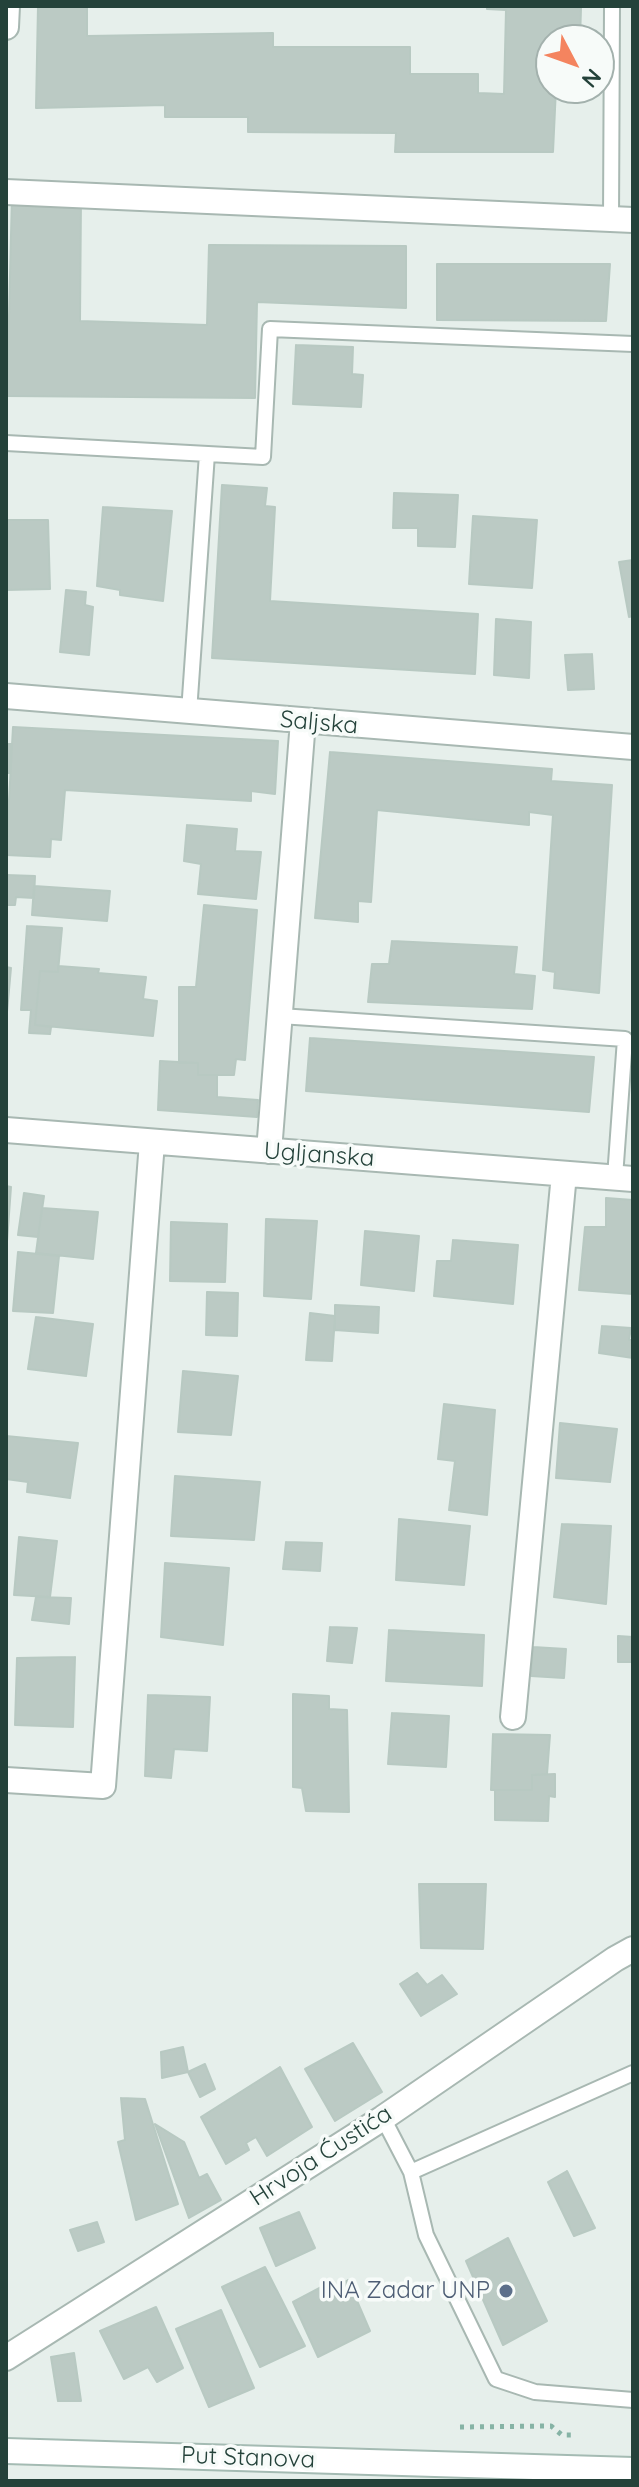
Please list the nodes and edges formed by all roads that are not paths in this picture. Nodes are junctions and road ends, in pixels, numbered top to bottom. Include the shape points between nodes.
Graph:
1 (7, 6) edge
2 (612, 6) edge
3 (6, 27) edge
4 (6, 192) edge
5 (622, 219) edge
6 (633, 344) edge
7 (6, 443) edge
8 (207, 454) junction
9 (6, 696) edge
10 (189, 712) junction
11 (303, 721) junction
12 (633, 747) edge
13 (280, 1016) junction
14 (6, 1130) edge
15 (152, 1142) junction
16 (269, 1151) junction
17 (564, 1174) junction
18 (624, 1178) edge
19 (513, 1717) dead end
20 (6, 1780) edge
21 (633, 1949) edge
22 (633, 2073) edge
23 (383, 2118) junction
24 (411, 2172) junction
25 (6, 2358) edge
26 (633, 2400) edge
27 (6, 2451) edge
28 (550, 2466) junction
29 (633, 2470) edge
30 (590, 2481) edge

1 - 3 street
2 - 5 lane
4 - 5 street
6 - 8 lane via 270,329 263,457
7 - 8 lane
8 - 10 lane
9 - 10 street, Saljska
10 - 11 street, Saljska
11 - 12 street, Saljska
11 - 13 street
13 - 16 street
13 - 18 lane via 625,1039
14 - 15 street, Ugljanska
15 - 16 street, Ugljanska
15 - 20 street via 103,1786
16 - 17 street, Ugljanska
17 - 18 street, Ugljanska
17 - 19 street
21 - 23 street, Hrvoja Ćustića
22 - 24 lane
23 - 24 lane
23 - 25 street, Hrvoja Ćustića
24 - 26 lane via 426,2235 496,2379 535,2392
27 - 28 street, Put Stanova
28 - 29 street, Put Stanova
28 - 30 street

